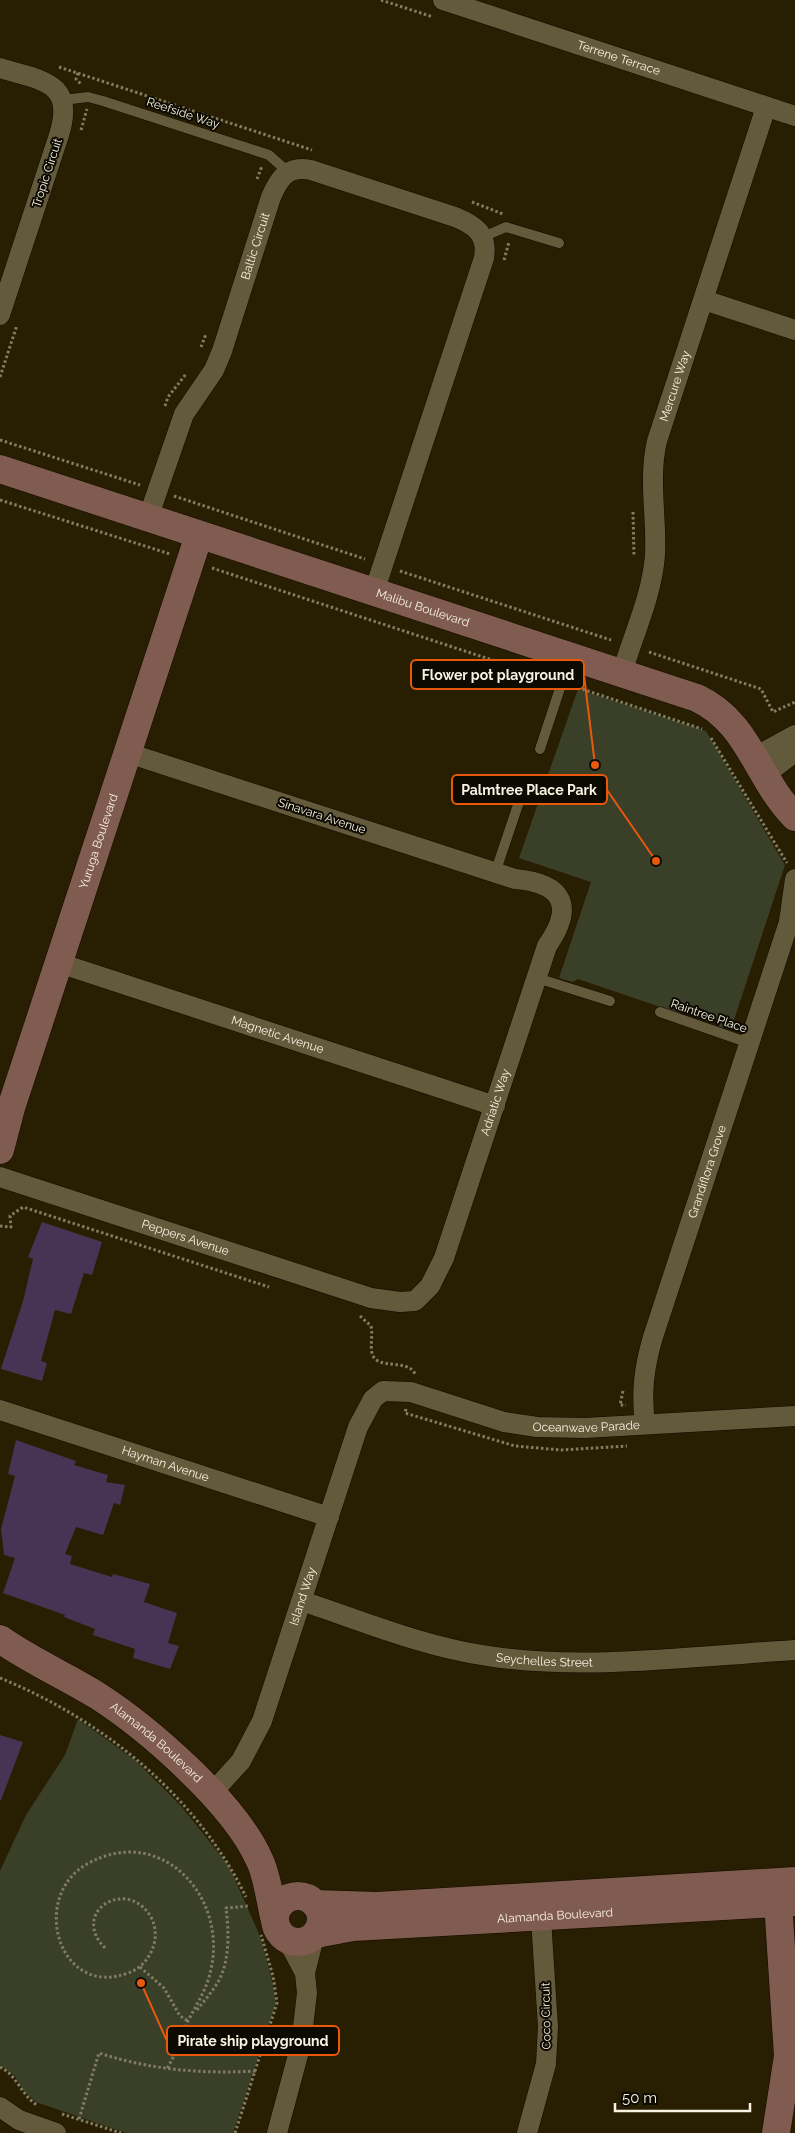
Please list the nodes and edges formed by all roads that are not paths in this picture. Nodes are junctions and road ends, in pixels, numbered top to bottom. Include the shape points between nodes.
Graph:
1 (443, 0) edge
2 (0, 68) edge
3 (63, 100) junction
4 (766, 106) junction
5 (795, 116) edge
6 (288, 172) junction
7 (483, 237) junction
8 (558, 243) dead end
9 (704, 300) junction
10 (0, 315) edge
11 (795, 330) edge
12 (0, 469) edge
13 (148, 518) junction
14 (199, 534) junction
15 (374, 592) junction
16 (571, 656) junction
17 (622, 673) junction
18 (795, 735) edge
19 (540, 749) dead end
20 (128, 752) junction
21 (795, 752) edge
22 (760, 766) junction
23 (521, 796) dead end
24 (795, 817) edge
25 (791, 871) edge
26 (495, 873) junction
27 (553, 903) joint
28 (792, 915) edge
29 (59, 963) junction
30 (537, 978) junction
31 (610, 1001) dead end
32 (660, 1012) dead end
33 (750, 1043) junction
34 (495, 1106) junction
35 (0, 1150) edge
36 (0, 1177) edge
37 (419, 1307) joint
38 (383, 1391) joint
39 (0, 1410) edge
40 (795, 1416) edge
41 (645, 1424) junction
42 (329, 1517) junction
43 (302, 1601) junction
44 (0, 1639) edge
45 (795, 1650) edge
46 (12, 1654) edge
47 (211, 1794) junction
48 (260, 1860) junction
49 (786, 1892) edge
50 (310, 1900) junction
51 (540, 1906) junction
52 (267, 1925) junction
53 (306, 1938) junction
54 (0, 2107) edge
55 (56, 2133) edge
56 (277, 2133) edge
57 (527, 2133) edge
58 (776, 2133) edge

1 - 4 street, Terrene Terrace
2 - 3 street via 52,86
3 - 6 lane, Reefside Way via 92,97 270,155
3 - 10 street, Tropic Circuit via 63,123
4 - 5 street, Terrene Terrace
4 - 9 street, Mercure Way
6 - 7 street via 311,170 455,217 474,226
6 - 13 street, Baltic Circuit via 271,197 220,357 184,414
7 - 8 lane via 506,227
7 - 15 street via 485,250 480,270
9 - 11 street
9 - 17 street, Mercure Way via 655,452 653,571
12 - 13 street, Malibu Boulevard
13 - 14 street, Malibu Boulevard
14 - 15 street, Malibu Boulevard
14 - 20 street, Yuruga Boulevard
15 - 16 street, Malibu Boulevard
16 - 17 street, Malibu Boulevard
16 - 19 lane
17 - 22 street, Malibu Boulevard via 686,694 718,710 737,729
18 - 22 street
20 - 26 street, Sinavara Avenue
20 - 29 street, Yuruga Boulevard
21 - 22 street
22 - 24 street, Malibu Boulevard
23 - 26 lane
25 - 28 street, Grandiflora Grove
26 - 27 street, Sinavara Avenue via 544,884
27 - 30 street, Adriatic Way via 562,914
28 - 33 street, Grandiflora Grove
29 - 34 street, Magnetic Avenue
29 - 35 street, Yuruga Boulevard
30 - 31 lane
30 - 34 street, Adriatic Way
32 - 33 lane, Raintree Place
33 - 41 street, Grandiflora Grove via 650,1347 642,1389
34 - 37 street, Adriatic Way via 444,1258
36 - 37 street, Peppers Avenue via 371,1298
38 - 41 street, Oceanwave Parade via 411,1392 519,1425 562,1428
38 - 42 street, Island Way via 373,1399 358,1428
39 - 42 street, Hayman Avenue
40 - 41 street, Oceanwave Parade
42 - 43 street, Island Way
43 - 45 street, Seychelles Street via 440,1646 513,1659 547,1662 637,1660
43 - 47 street, Island Way via 255,1735 241,1761
44 - 46 street, Alamanda Boulevard
46 - 47 street, Alamanda Boulevard via 76,1683 119,1710 163,1746
47 - 48 street, Alamanda Boulevard via 242,1828
48 - 50 street, Alamanda Boulevard
48 - 52 street, Alamanda Boulevard
49 - 51 street, Alamanda Boulevard
49 - 58 street via 788,2056
50 - 51 street, Alamanda Boulevard via 377,1906
50 - 52 street via 291,1896 285,1899
50 - 53 street via 321,1916 321,1922
51 - 53 street, Alamanda Boulevard via 353,1927
51 - 57 street, Coco Circuit via 548,2027 546,2064
52 - 53 street via 277,1931
53 - 56 street via 307,1993 301,2044
54 - 55 street via 19,2120

